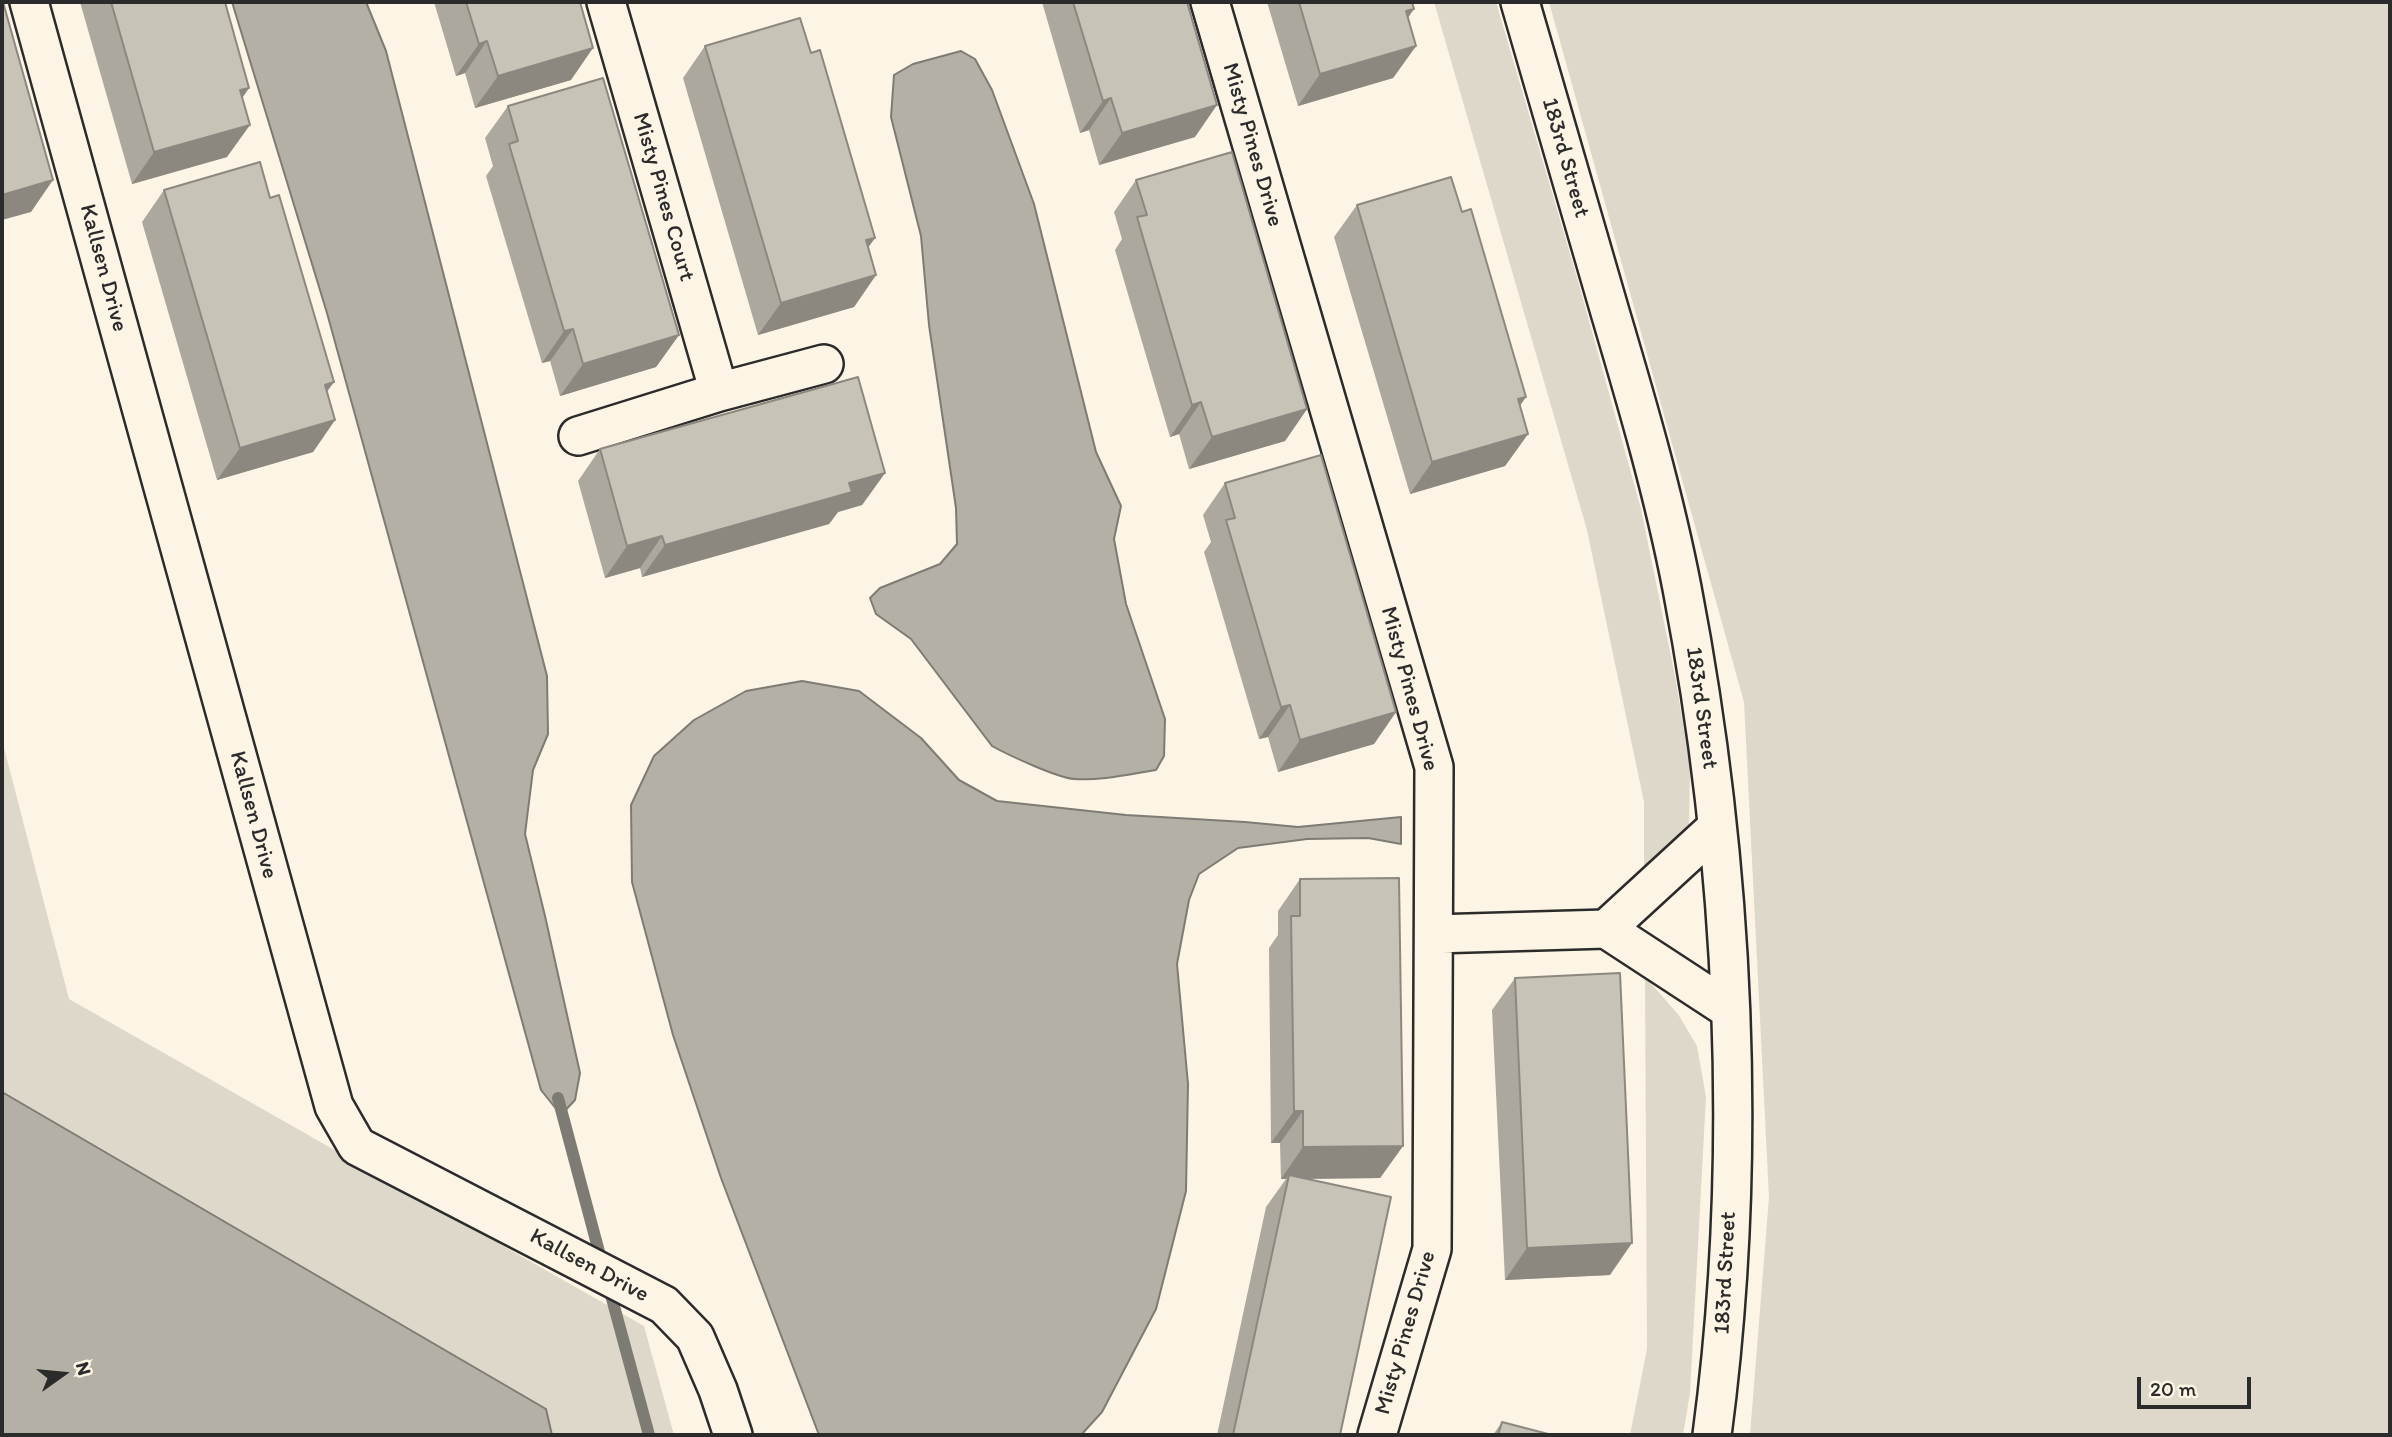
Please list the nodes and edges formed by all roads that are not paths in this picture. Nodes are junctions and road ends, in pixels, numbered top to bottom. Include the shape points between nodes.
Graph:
1 (29, 2) edge
2 (606, 2) edge
3 (1210, 2) edge
4 (1520, 2) edge
5 (824, 364) dead end
6 (719, 392) junction
7 (578, 436) dead end
8 (1717, 827) junction
9 (1606, 929) junction
10 (1434, 934) junction
11 (1730, 1010) junction
12 (733, 1435) edge
13 (1377, 1435) edge
14 (1712, 1435) edge

1 - 12 street, Kallsen Drive via 334,1105 357,1146 664,1305 695,1337
2 - 6 street, Misty Pines Court
3 - 10 street, Misty Pines Drive via 1434,767
4 - 8 street, 183rd Street via 1664,510 1698,677
5 - 6 street
6 - 7 street
8 - 9 street
8 - 11 street, 183rd Street
9 - 10 street
9 - 11 street
10 - 13 street, Misty Pines Drive via 1432,1249
11 - 14 street, 183rd Street via 1728,1264

